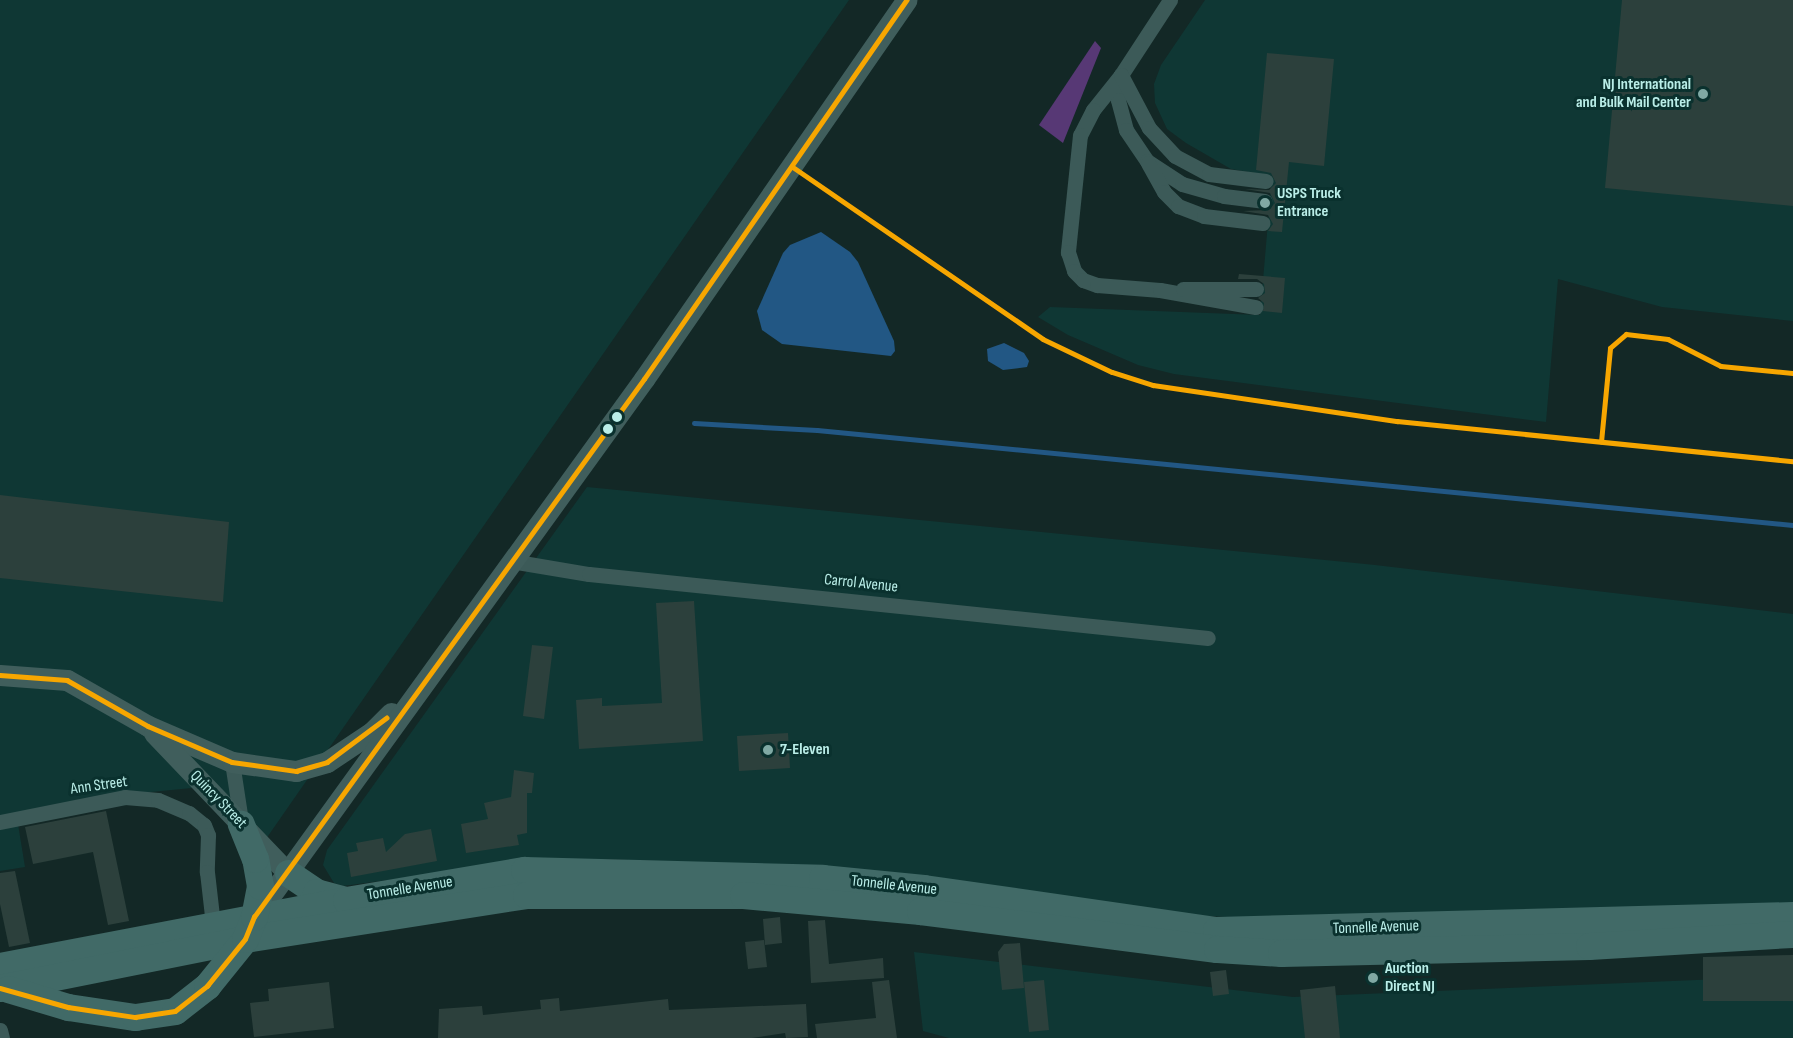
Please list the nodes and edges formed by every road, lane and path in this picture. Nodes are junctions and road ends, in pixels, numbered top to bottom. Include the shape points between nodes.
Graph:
1 (906, 0) edge
2 (1170, 0) edge
3 (1121, 75) junction
4 (1147, 161) junction
5 (1266, 181) dead end
6 (1265, 201) dead end
7 (1263, 223) dead end
8 (1256, 289) dead end
9 (1160, 290) junction
10 (1255, 307) dead end
11 (511, 561) junction
12 (1208, 638) dead end
13 (0, 675) edge
14 (430, 675) junction
15 (148, 726) junction
16 (232, 762) junction
17 (0, 822) edge
18 (241, 824) junction
19 (288, 873) junction
20 (346, 900) junction
21 (1793, 915) edge
22 (213, 925) junction
23 (249, 928) junction
24 (1793, 934) edge
25 (1, 981) edge
26 (0, 1030) edge
27 (2, 1038) edge

1 - 11 main road via 644,379
2 - 3 street
3 - 4 street via 1120,114
3 - 5 street via 1146,123 1175,156 1209,174
3 - 9 street via 1082,127 1068,252 1078,276 1089,283
4 - 6 street via 1194,189
4 - 7 street via 1164,192 1179,206 1204,216
8 - 9 street
9 - 10 street
11 - 12 street, Carrol Avenue via 589,574
11 - 14 main road
13 - 15 main road via 68,680
14 - 16 main road via 372,732 327,762 296,771
14 - 19 main road
15 - 16 main road
15 - 18 main road, Quincy Street
16 - 18 street
17 - 22 street, Ann Street via 125,797 158,800 189,813 204,825 208,835 207,872
18 - 19 main road, Quincy Street
18 - 23 highway via 255,859 260,886
19 - 20 highway via 316,892
19 - 23 main road
20 - 21 highway, Tonnelle Avenue via 524,870 822,878 924,888 1216,930
20 - 23 highway, Tonnelle Avenue
22 - 23 highway, Tonnelle Avenue
22 - 25 highway, Tonnelle Avenue
23 - 24 highway, Tonnelle Avenue via 526,895 633,892 743,896 920,911 1217,949 1281,953 1590,946
23 - 25 highway, Tonnelle Avenue
23 - 25 highway via 207,986 175,1011 135,1017 68,1007
26 - 27 street

